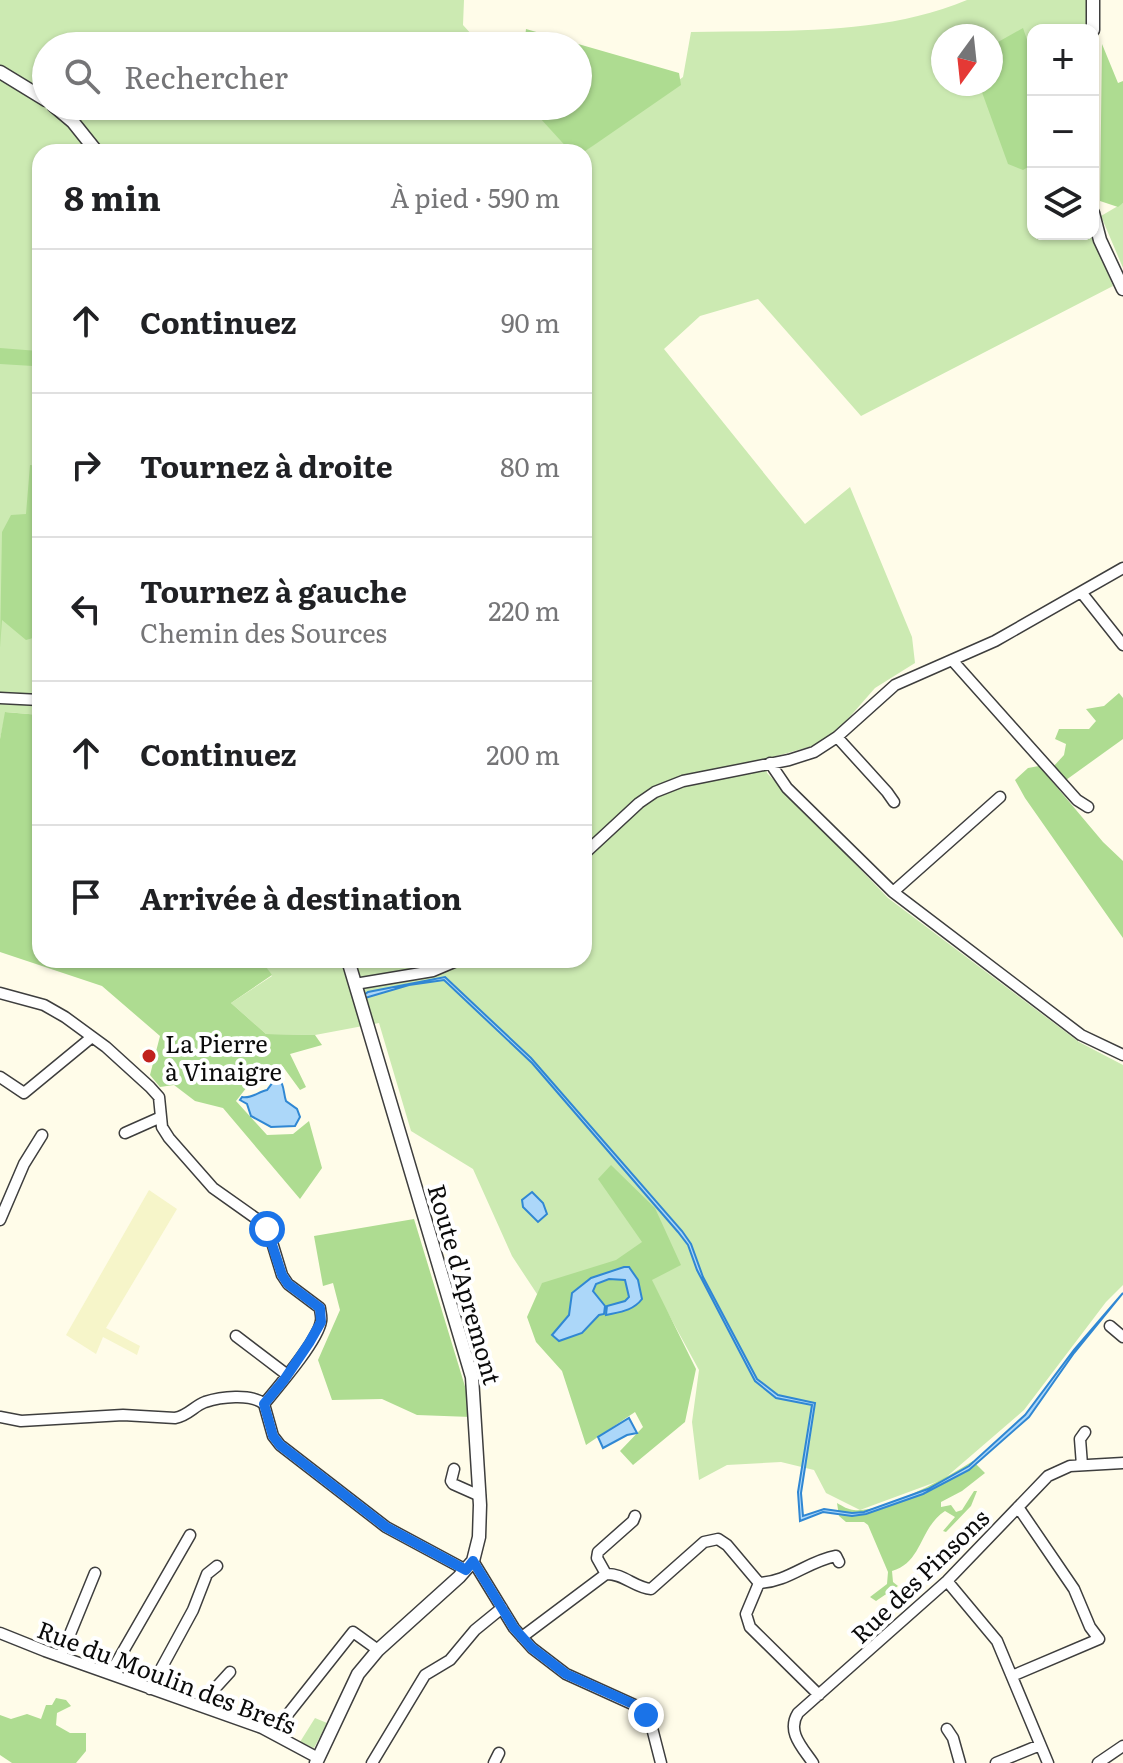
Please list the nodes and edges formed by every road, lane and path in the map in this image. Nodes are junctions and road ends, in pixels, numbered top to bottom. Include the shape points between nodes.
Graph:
1 (1093, 0) edge
2 (1093, 24) edge
3 (0, 72) edge
4 (32, 91) edge
5 (71, 120) edge
6 (91, 144) edge
7 (1099, 236) edge
8 (1123, 289) edge
9 (1123, 568) edge
10 (1081, 592) junction
11 (1123, 645) edge
12 (952, 660) junction
13 (0, 698) edge
14 (32, 700) edge
15 (837, 737) junction
16 (770, 763) junction
17 (1000, 797) dead end
18 (894, 802) dead end
19 (1088, 807) dead end
20 (592, 847) edge
21 (893, 892) junction
22 (350, 968) edge
23 (440, 968) edge
24 (355, 984) junction
25 (0, 993) edge
26 (92, 1037) junction
27 (1123, 1055) edge
28 (0, 1077) edge
29 (161, 1117) junction
30 (125, 1133) dead end
31 (42, 1135) dead end
32 (0, 1220) edge
33 (1110, 1326) dead end
34 (236, 1336) dead end
35 (1123, 1337) edge
36 (286, 1374) junction
37 (264, 1404) junction
38 (0, 1417) edge
39 (1085, 1432) dead end
40 (1123, 1463) edge
41 (1082, 1465) junction
42 (454, 1469) dead end
43 (480, 1496) junction
44 (1018, 1507) junction
45 (635, 1516) dead end
46 (190, 1535) dead end
47 (839, 1562) dead end
48 (469, 1565) junction
49 (217, 1566) dead end
50 (95, 1573) dead end
51 (606, 1574) junction
52 (947, 1581) junction
53 (759, 1583) junction
54 (502, 1608) junction
55 (0, 1633) edge
56 (522, 1637) junction
57 (378, 1650) junction
58 (61, 1656) junction
59 (230, 1672) dead end
60 (110, 1674) junction
61 (1012, 1676) junction
62 (150, 1689) junction
63 (819, 1695) junction
64 (200, 1705) junction
65 (947, 1729) dead end
66 (273, 1733) junction
67 (1040, 1745) junction
68 (1123, 1746) edge
69 (321, 1761) edge
70 (372, 1763) edge
71 (661, 1763) edge
72 (813, 1763) edge
73 (960, 1763) edge
74 (996, 1763) edge
75 (1048, 1763) edge
76 (1098, 1763) edge

1 - 2 street
3 - 4 street
5 - 6 street
7 - 8 street
9 - 10 street
10 - 11 street
10 - 12 street
12 - 15 street via 895,685
12 - 19 street
13 - 14 street
15 - 16 street via 803,756
15 - 18 street
16 - 20 street via 669,785 639,803
16 - 21 street via 787,788
17 - 21 street
21 - 27 street via 1081,1035
22 - 24 street, Route d'Apremont
23 - 24 street
24 - 43 street, Route d'Apremont via 470,1369
25 - 26 street via 44,1005
26 - 28 street via 24,1093
26 - 29 street via 159,1097
29 - 30 street
29 - 36 street via 169,1138 213,1188 267,1229 288,1284 320,1308 321,1322
31 - 32 street
33 - 35 street
34 - 36 street
36 - 37 street
37 - 38 street via 255,1398 215,1399 175,1418
37 - 48 street via 280,1445 386,1527
39 - 41 street via 1080,1439
40 - 41 street, Rue des Pinsons
41 - 44 street, Rue des Pinsons via 1055,1471
42 - 43 street via 453,1484
43 - 48 street, Route d'Apremont via 479,1537
44 - 52 street, Rue des Pinsons
44 - 61 street via 1074,1589 1099,1639
45 - 51 street via 599,1549 597,1558
46 - 60 street
47 - 53 street via 836,1556 822,1558 784,1578
48 - 54 street
48 - 57 street
49 - 62 street via 207,1574
50 - 58 street
51 - 53 street via 651,1589 713,1539 727,1545
51 - 56 street
52 - 61 street via 997,1641
52 - 63 street, Rue des Pinsons
53 - 63 street via 746,1621
54 - 56 street
54 - 70 street via 450,1660 425,1675
55 - 58 street, Rue du Moulin des Brefs
56 - 71 street via 566,1674 641,1708
57 - 66 street via 353,1632
57 - 69 street via 349,1690
58 - 60 street, Rue du Moulin des Brefs
59 - 64 street
60 - 62 street, Rue du Moulin des Brefs
61 - 67 street
62 - 64 street, Rue du Moulin des Brefs
63 - 72 street, Rue des Pinsons via 798,1713 793,1726
64 - 66 street, Rue du Moulin des Brefs
65 - 73 street
66 - 69 street, Rue du Moulin des Brefs
67 - 74 street
67 - 75 street
68 - 76 street

